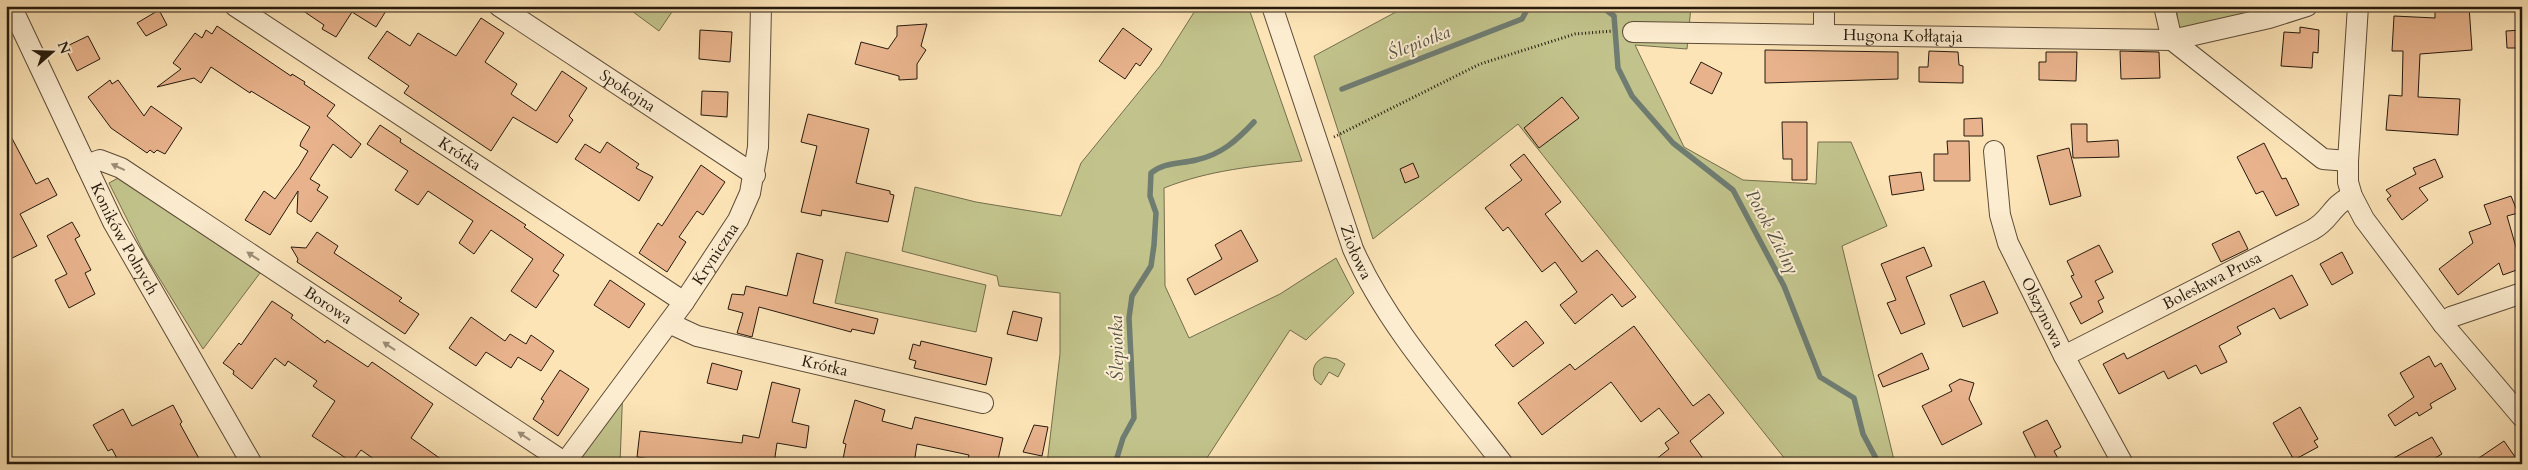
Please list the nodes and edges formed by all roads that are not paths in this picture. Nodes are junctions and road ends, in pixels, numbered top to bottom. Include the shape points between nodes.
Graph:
1 (11, 6) edge
2 (235, 6) edge
3 (499, 6) edge
4 (761, 6) edge
5 (1272, 6) edge
6 (1824, 6) edge
7 (2164, 6) edge
8 (2307, 6) edge
9 (2358, 6) edge
10 (1626, 32) road end
11 (1824, 34) junction
12 (2172, 40) junction
13 (1994, 150) dead end
14 (2348, 162) junction
15 (86, 165) junction
16 (754, 175) junction
17 (2352, 196) junction
18 (2522, 293) edge
19 (684, 302) junction
20 (669, 323) junction
21 (2443, 324) junction
22 (2064, 356) junction
23 (983, 403) dead end
24 (2522, 417) edge
25 (248, 462) edge
26 (565, 464) edge
27 (1504, 464) edge
28 (2123, 464) edge

1 - 15 street, Koników Polnych
2 - 19 street, Krótka
3 - 16 street, Spokojna
4 - 16 street, Kryniczna via 760,110
5 - 27 street, Ziołowa via 1353,249 1381,304
6 - 11 street
7 - 12 street
8 - 12 street, Hugona Kołłątaja
9 - 14 street
10 - 11 street, Hugona Kołłątaja
11 - 12 street, Hugona Kołłątaja
12 - 14 street via 2323,159
13 - 22 street, Olszynowa via 2000,215 2008,243
14 - 17 street
15 - 25 street, Koników Polnych via 113,222
26 -> 15 street, Borowa via 121,168 100,160
16 - 19 street, Kryniczna via 738,220
17 - 21 street via 2364,218
17 - 22 street, Bolesława Prusa via 2335,205 2323,223 2312,230
18 - 21 street via 2451,317
19 - 20 street, Kryniczna
20 - 23 street, Krótka via 697,336
20 - 26 street, Kryniczna
21 - 24 street
22 - 28 street, Olszynowa

